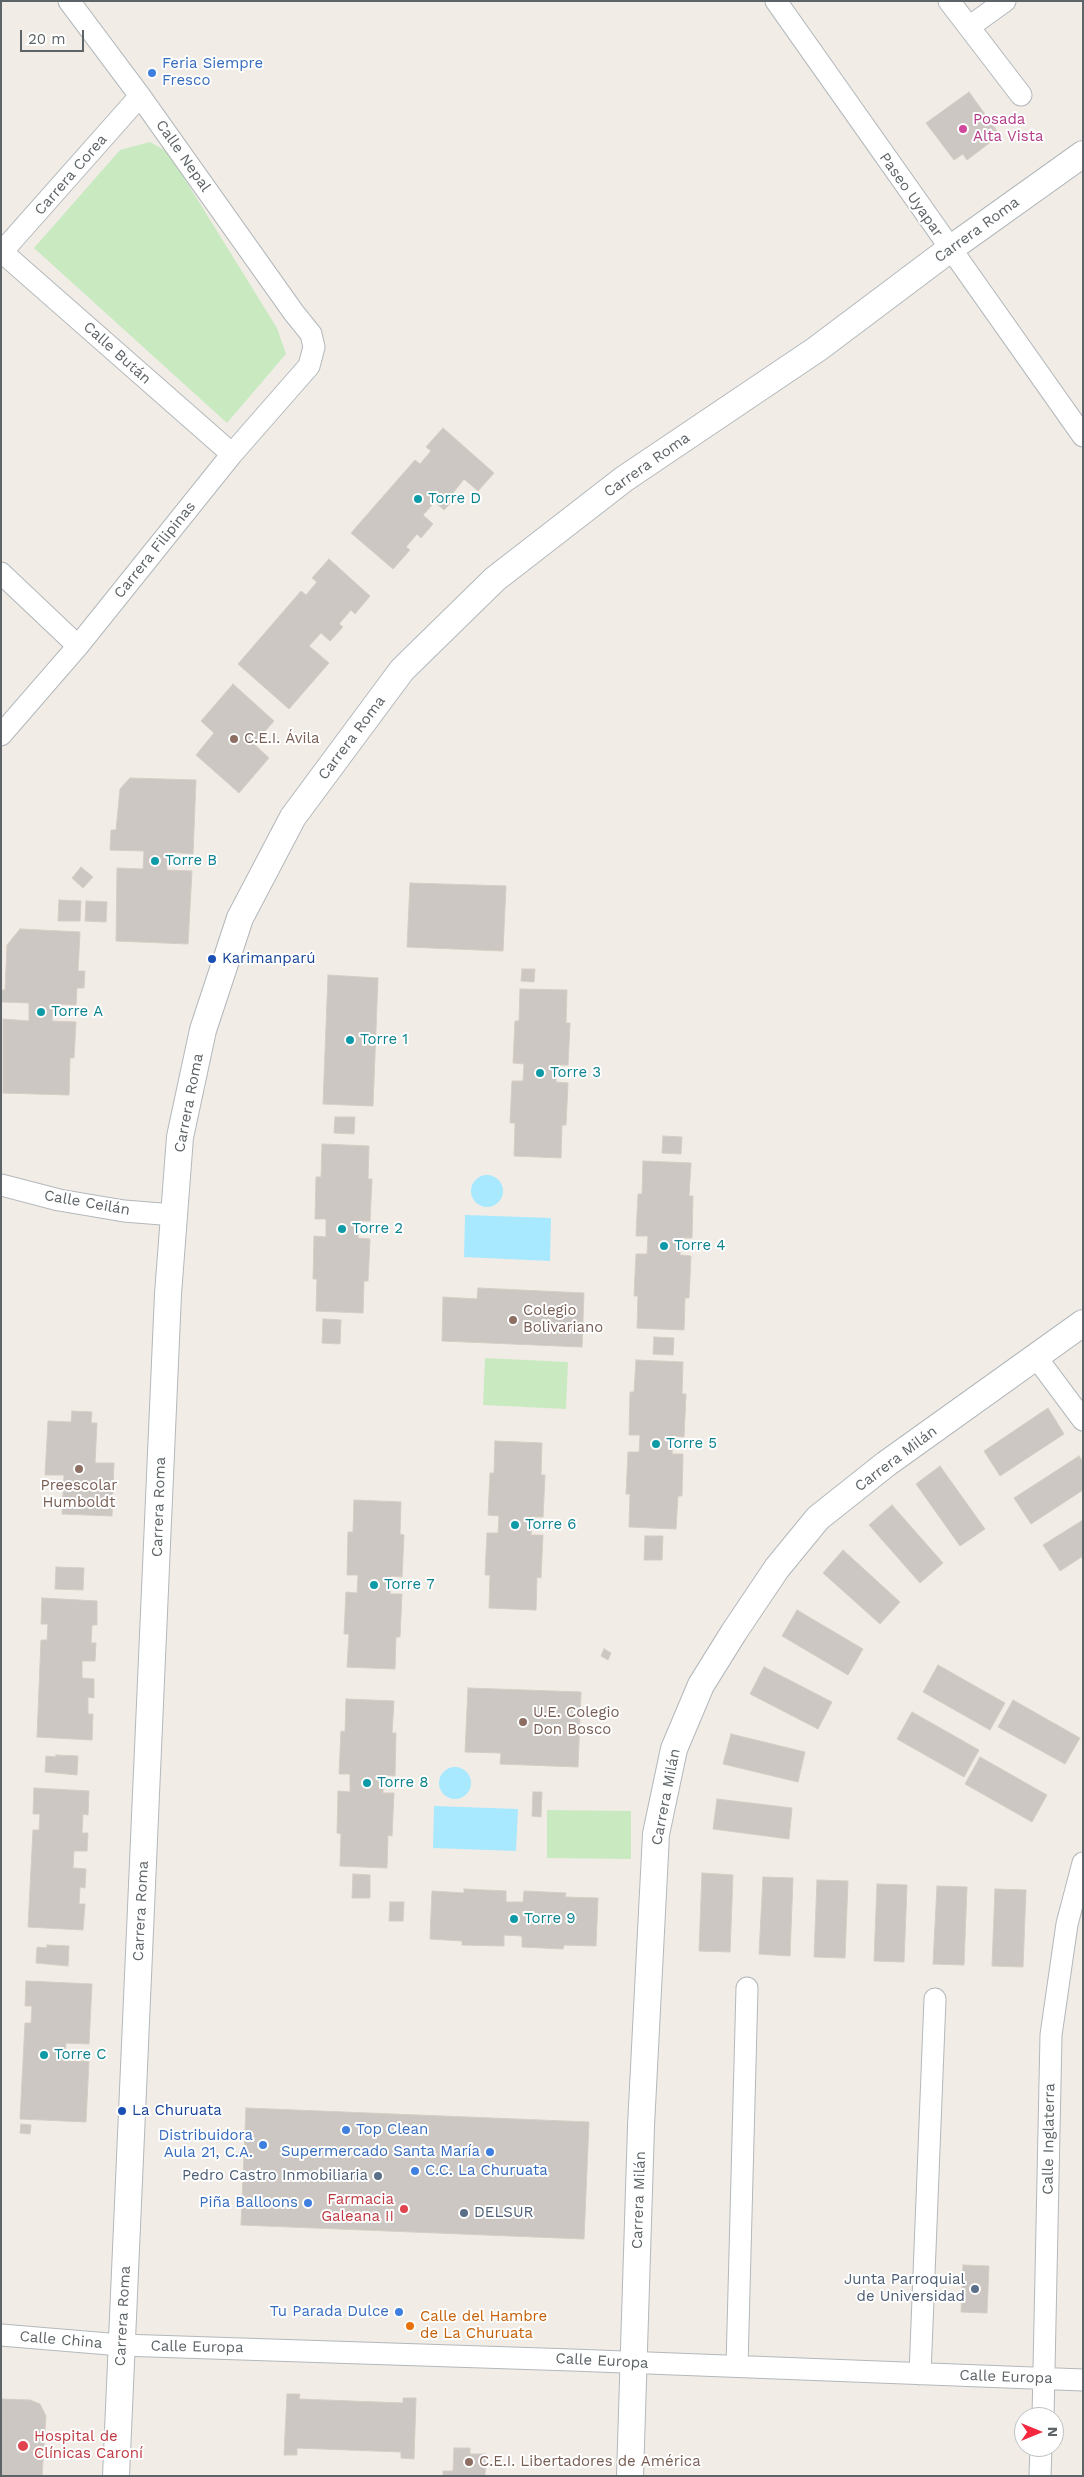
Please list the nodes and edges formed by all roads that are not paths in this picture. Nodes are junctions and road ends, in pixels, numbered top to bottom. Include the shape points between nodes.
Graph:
1 (69, 1) edge
2 (776, 1) edge
3 (949, 1) edge
4 (1005, 1) edge
5 (969, 28) junction
6 (1022, 95) dead end
7 (140, 96) junction
8 (1081, 159) edge
9 (950, 249) junction
10 (2, 252) edge
11 (309, 366) joint
12 (1083, 436) edge
13 (232, 454) junction
14 (1, 573) edge
15 (78, 646) junction
16 (1, 734) edge
17 (1, 1185) edge
18 (174, 1215) junction
19 (1083, 1323) edge
20 (1036, 1357) junction
21 (1083, 1420) edge
22 (1083, 1863) edge
23 (747, 1988) dead end
24 (935, 1999) dead end
25 (1, 2335) edge
26 (121, 2345) junction
27 (634, 2363) junction
28 (737, 2366) junction
29 (920, 2374) junction
30 (1044, 2378) junction
31 (1083, 2380) edge
32 (1043, 2407) edge
33 (1041, 2457) edge
34 (116, 2476) edge
35 (630, 2476) edge
36 (1040, 2476) edge

1 - 7 street, Calle Nepal
2 - 9 street, Paseo Uyapar
3 - 5 street
4 - 5 street
5 - 6 street
7 - 10 street, Carrera Corea
7 - 11 street, Calle Nepal via 311,334 314,347
8 - 9 street, Carrera Roma
9 - 12 street, Paseo Uyapar
9 - 18 street, Carrera Roma via 817,349 624,479 495,578 402,670 293,817 240,918 199,1048 180,1137
10 - 13 street, Calle Bután
11 - 13 street, Carrera Filipinas
13 - 15 street, Carrera Filipinas
14 - 15 street
15 - 16 street, Carrera Filipinas
17 - 18 street, Calle Ceilán via 124,1211
18 - 26 street, Carrera Roma
19 - 20 street, Carrera Milán
20 - 21 street
20 - 27 street, Carrera Milán via 886,1464 818,1518 777,1568 729,1640 701,1686 674,1749 656,1834 647,1986
22 - 30 street, Calle Inglaterra via 1067,1924 1051,2035
23 - 28 street
24 - 29 street
25 - 26 street, Calle China
26 - 27 street, Calle Europa
26 - 34 street, Carrera Roma
27 - 28 street, Calle Europa
27 - 35 street, Carrera Milán
28 - 29 street, Calle Europa
29 - 30 street, Calle Europa
30 - 31 street, Calle Europa
30 - 32 street, Calle Inglaterra
33 - 36 street

